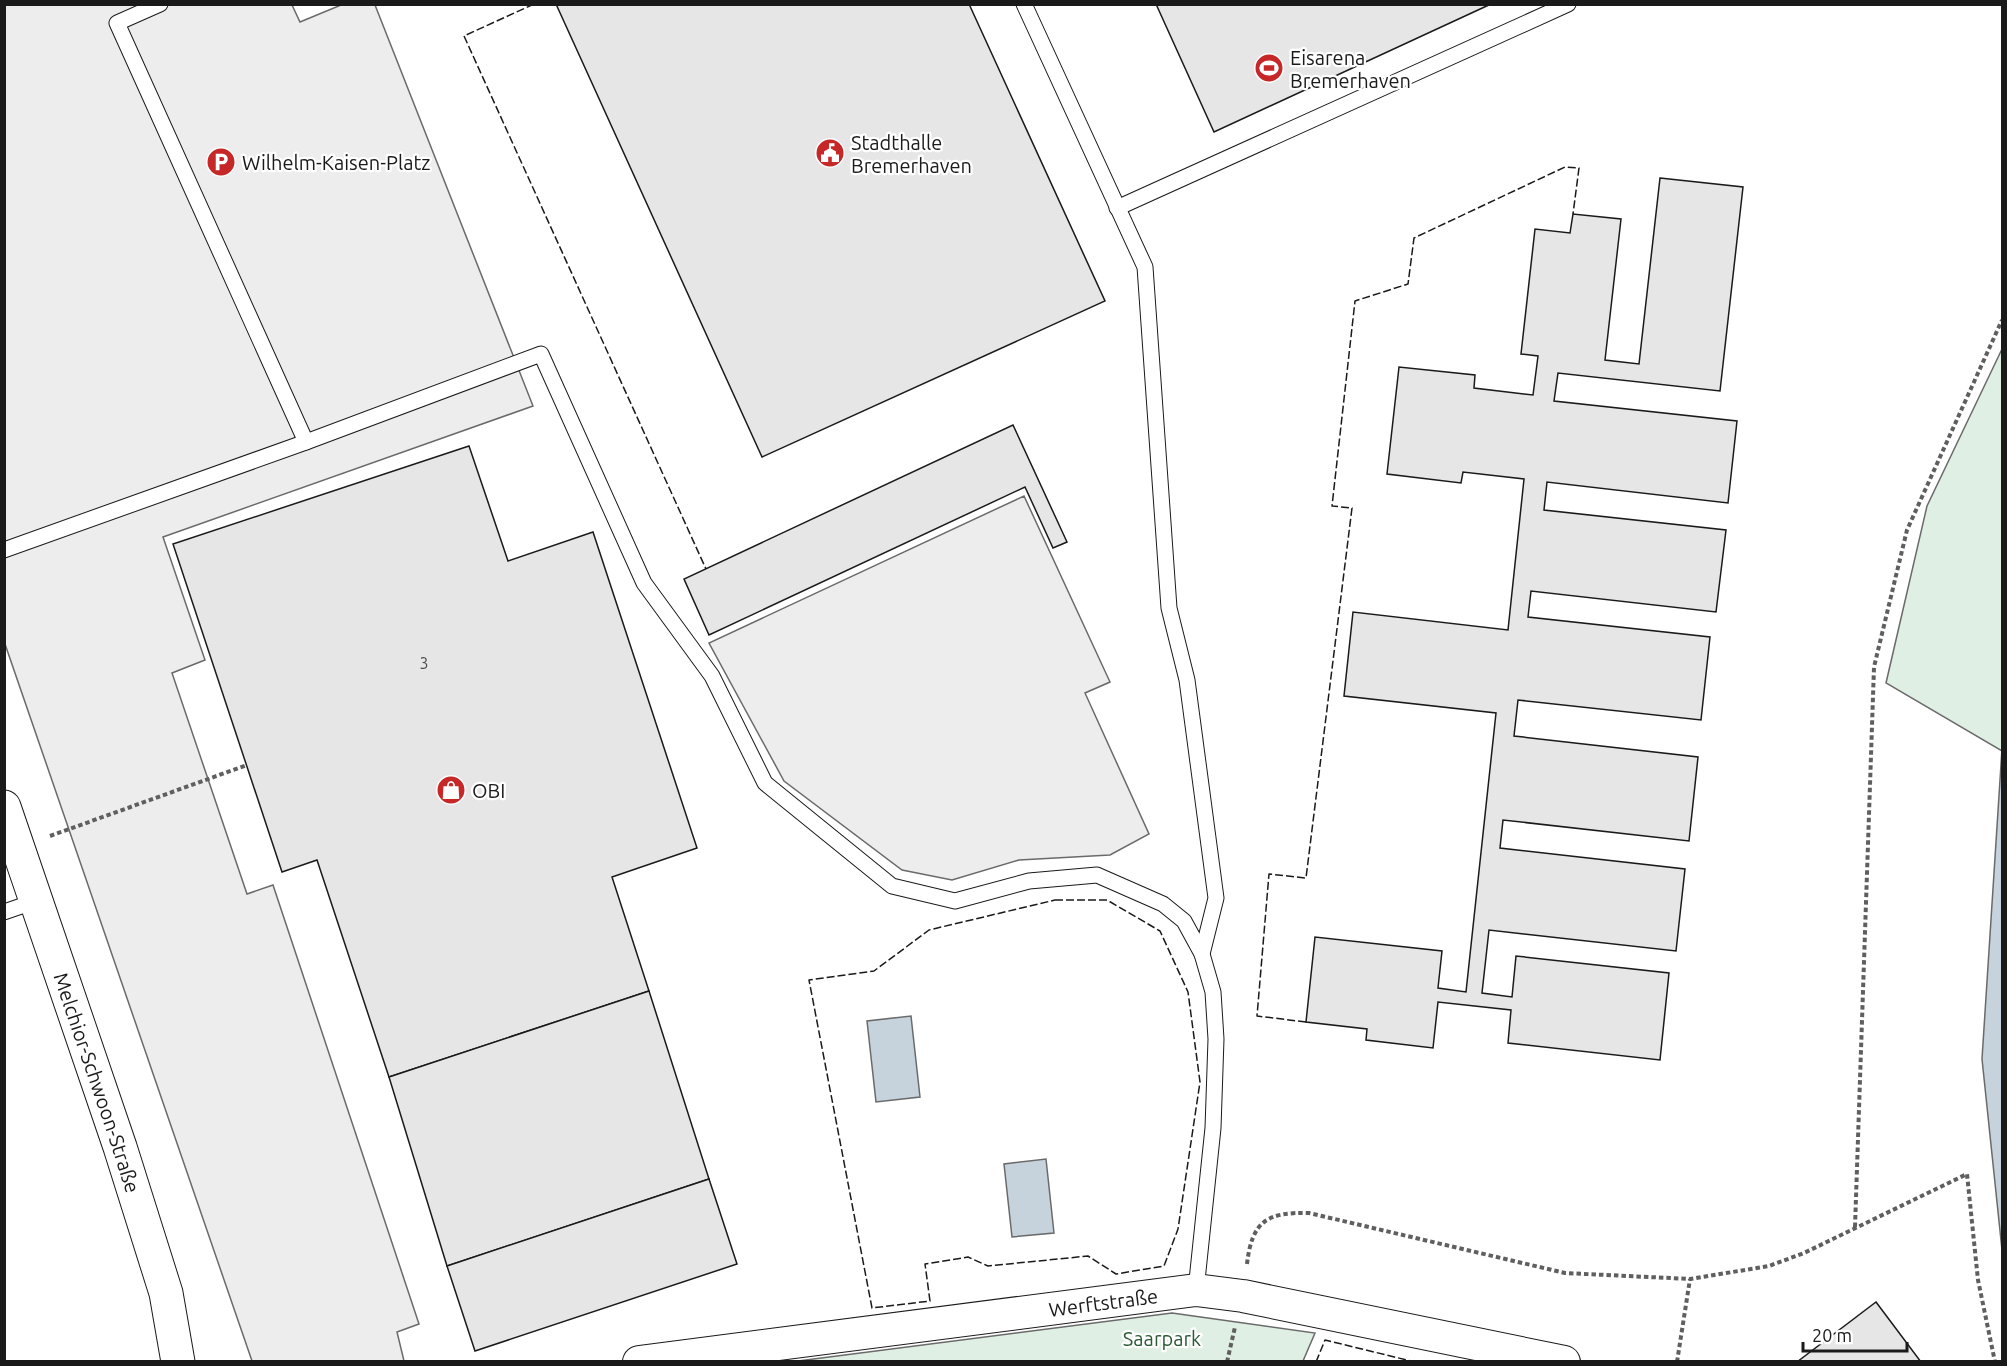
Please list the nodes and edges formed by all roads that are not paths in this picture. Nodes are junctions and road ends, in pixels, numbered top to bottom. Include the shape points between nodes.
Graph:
1 (160, 4) edge
2 (1024, 4) edge
3 (1568, 4) edge
4 (1117, 208) junction
5 (306, 442) junction
6 (4, 550) edge
7 (4, 807) edge
8 (36, 901) junction
9 (4, 912) edge
10 (1202, 954) junction
11 (1196, 1290) junction
12 (178, 1362) edge
13 (639, 1362) edge
14 (1564, 1362) edge

1 - 5 lane via 117,23
2 - 4 lane
3 - 4 lane
4 - 10 lane via 1145,267 1169,609 1187,680 1216,897
5 - 6 lane
5 - 10 lane via 541,354 644,583 712,676 765,783 892,885 955,901 1029,881 1097,875 1162,904 1184,921
7 - 8 main road, Melchior-Schwoon-Straße
8 - 9 lane
8 - 12 main road, Melchior-Schwoon-Straße via 166,1293
10 - 11 lane via 1213,992 1216,1039 1214,1128
11 - 13 street, Werftstraße
11 - 14 street, Werftstraße via 1243,1296

